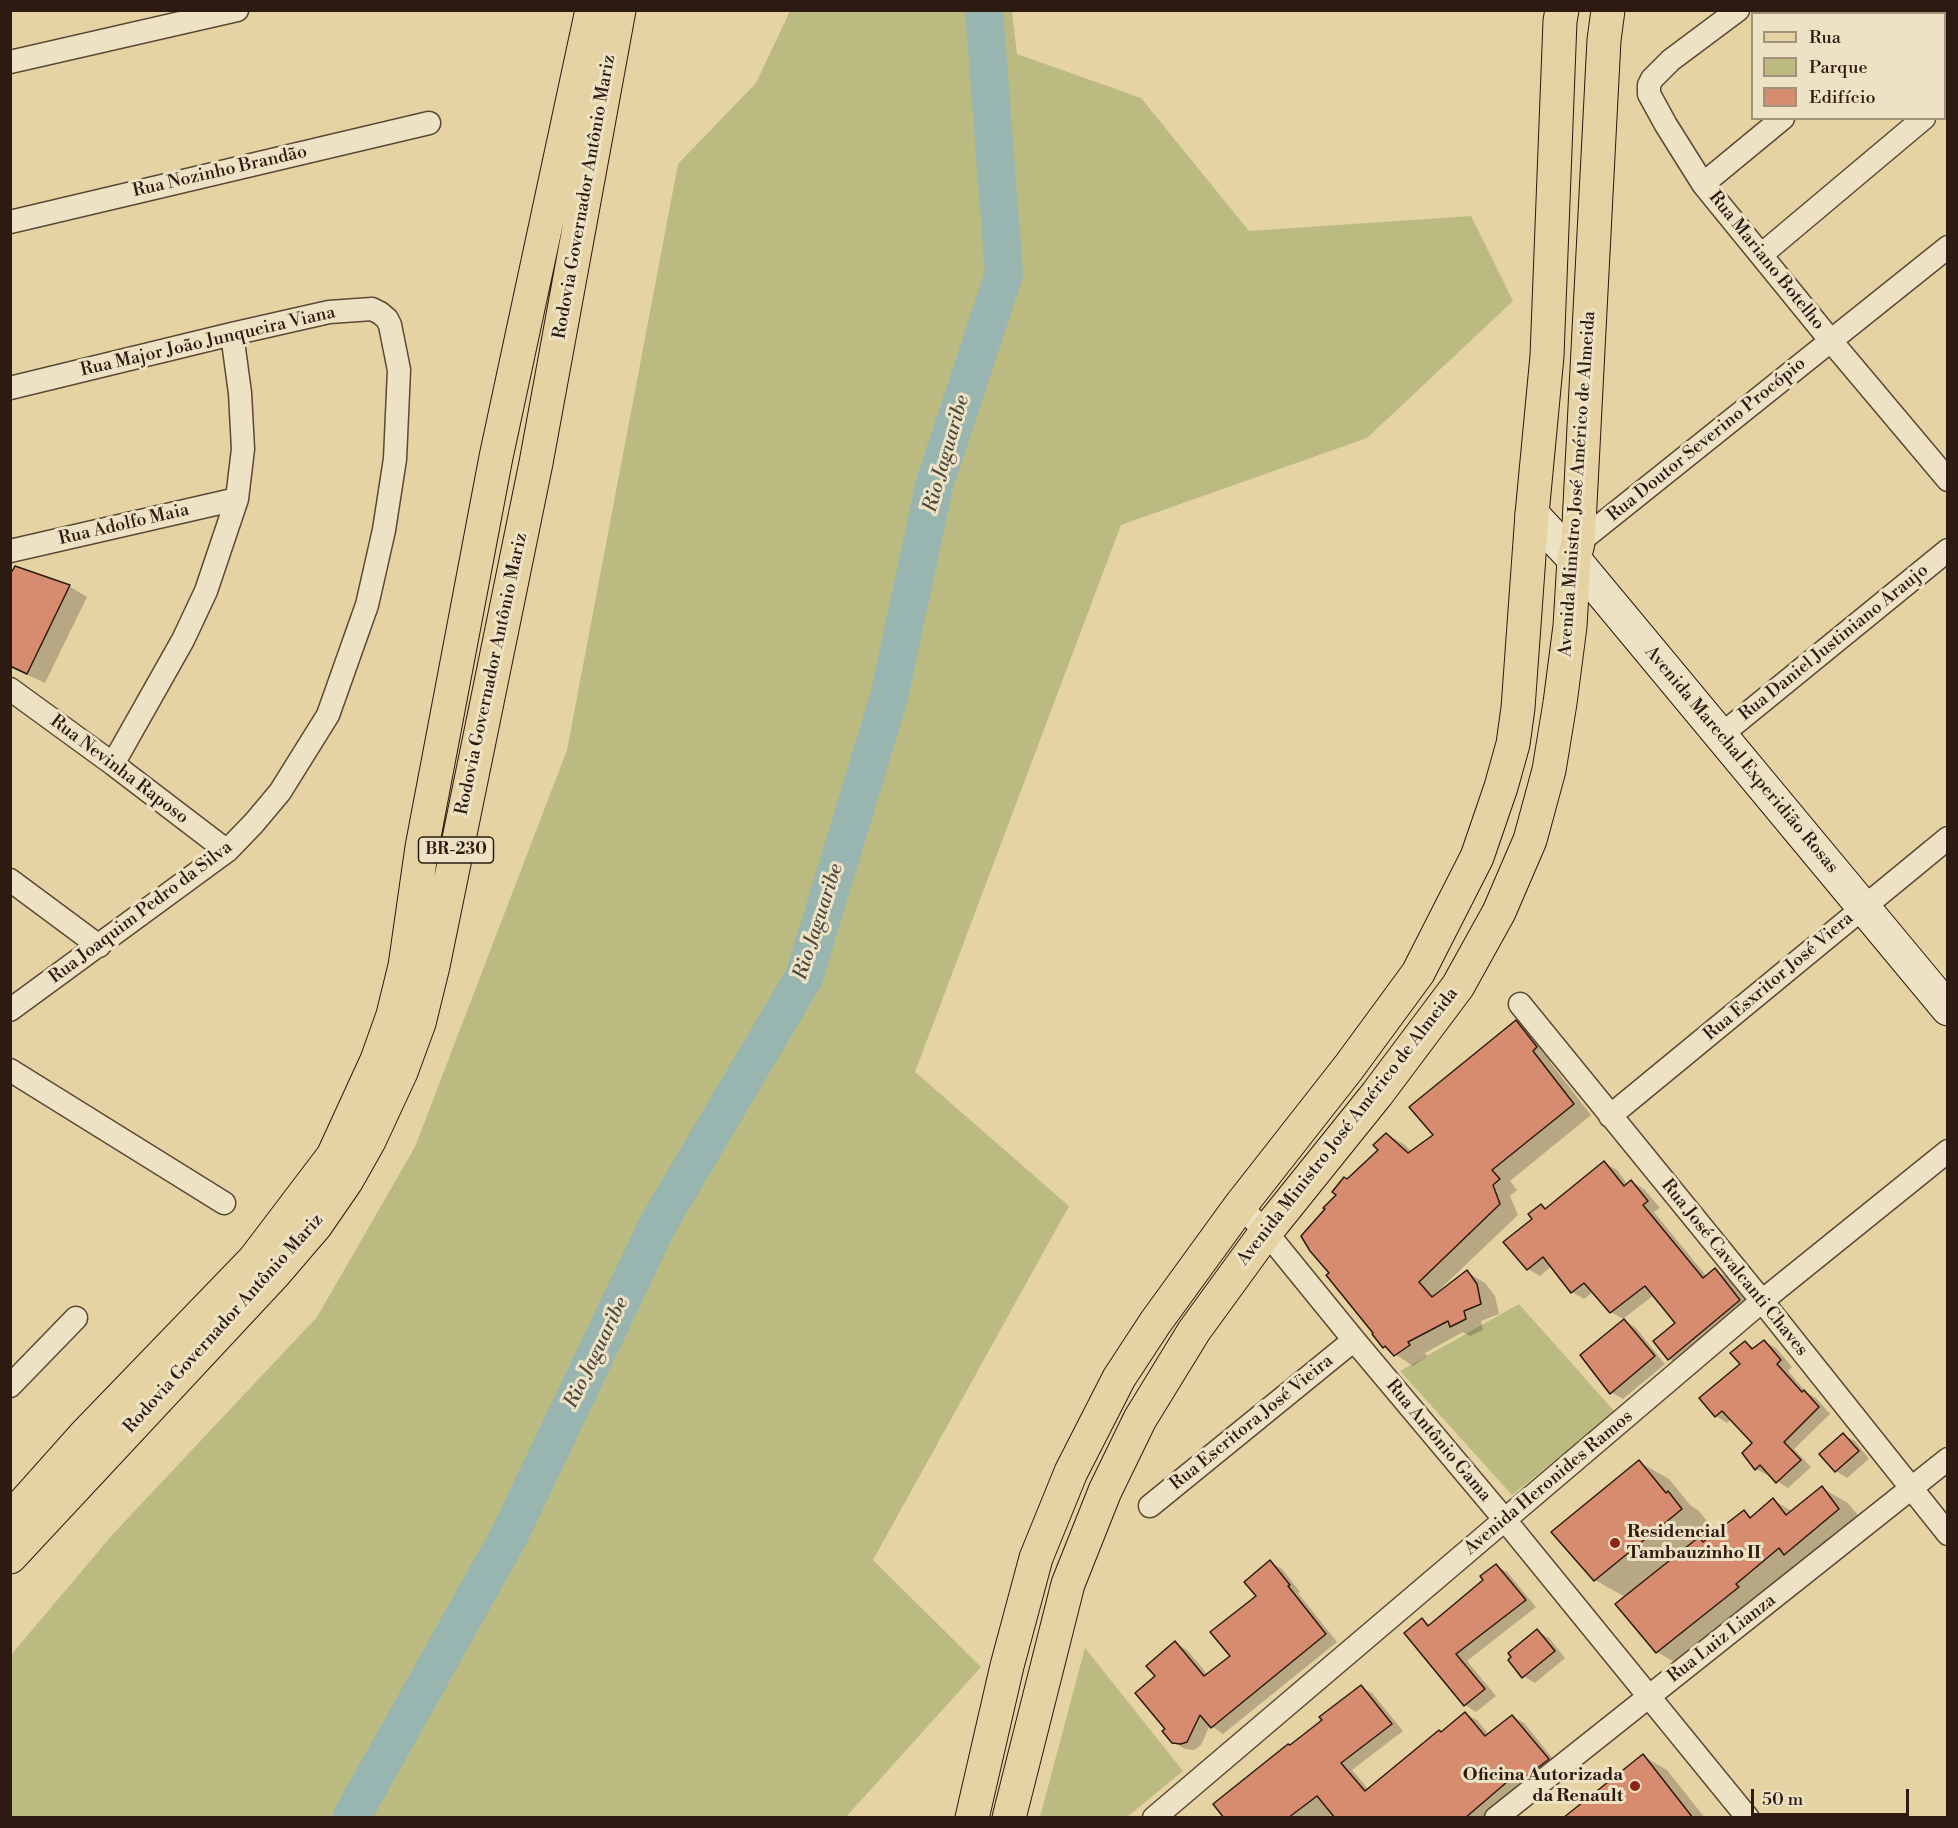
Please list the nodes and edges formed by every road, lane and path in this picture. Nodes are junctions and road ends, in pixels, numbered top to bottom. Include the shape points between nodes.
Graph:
1 (237, 10) edge
2 (592, 10) edge
3 (619, 10) edge
4 (1562, 10) edge
5 (1608, 10) edge
6 (1738, 10) edge
7 (10, 62) edge
8 (1781, 120) edge
9 (1922, 120) edge
10 (429, 123) dead end
11 (1703, 184) junction
12 (10, 222) edge
13 (1947, 247) edge
14 (1761, 255) junction
15 (232, 334) junction
16 (1831, 341) junction
17 (399, 370) joint
18 (10, 388) edge
19 (1947, 480) edge
20 (237, 499) junction
21 (1532, 514) junction
22 (10, 550) edge
23 (1947, 550) edge
24 (1576, 551) junction
25 (10, 689) edge
26 (1560, 703) junction
27 (1518, 708) junction
28 (1721, 735) junction
29 (113, 764) junction
30 (1947, 838) edge
31 (227, 851) junction
32 (10, 880) edge
33 (1863, 907) junction
34 (99, 946) junction
35 (1520, 1004) dead end
36 (1947, 1009) edge
37 (10, 1010) edge
38 (10, 1070) edge
39 (1610, 1116) junction
40 (1947, 1151) edge
41 (224, 1203) dead end
42 (1240, 1206) junction
43 (1266, 1232) junction
44 (1762, 1301) junction
45 (76, 1318) dead end
46 (1354, 1340) junction
47 (10, 1386) edge
48 (1947, 1460) edge
49 (1911, 1489) junction
50 (1150, 1506) dead end
51 (10, 1520) edge
52 (1505, 1520) junction
53 (1947, 1534) edge
54 (10, 1557) edge
55 (1649, 1696) junction
56 (972, 1818) edge
57 (1009, 1818) edge
58 (1154, 1818) edge
59 (1496, 1818) edge
60 (1748, 1818) edge

1 - 7 street
2 - 51 main road, Rodovia Governador Antônio Mariz / BR-230 via 496,457 422,847 405,966 377,1060 333,1156 254,1260 85,1435
3 - 54 main road, Rodovia Governador Antônio Mariz / BR-230 via 536,463 433,966 419,1023 401,1072 369,1141 316,1225
4 - 21 main road, Avenida Ministro José Américo de Almeida via 1547,356
5 - 24 main road, Avenida Ministro José Américo de Almeida
6 - 11 street, Rua Mariano Botelho via 1671,60 1649,85 1649,94
8 - 11 street
9 - 14 street
10 - 12 street, Rua Nozinho Brandão
11 - 14 street, Rua Mariano Botelho
13 - 16 street, Rua Doutor Severino Procópio
14 - 16 street, Rua Mariano Botelho
15 - 17 street, Rua Major João Junqueira Viana via 329,312 372,309 390,326
15 - 18 street, Rua Major João Junqueira Viana
15 - 20 street via 243,449
16 - 19 street, Rua Mariano Botelho
16 - 24 street, Rua Doutor Severino Procópio
17 - 31 street, Rua Joaquim Pedro da Silva via 395,459 384,530 367,605 328,715 279,792
20 - 22 street, Rua Adolfo Maia
20 - 29 street via 206,591
21 - 24 main road, Avenida Marechal Experidião Rosas
21 - 27 main road, Avenida Ministro José Américo de Almeida
23 - 28 street, Rua Daniel Justiniano Araujo
24 - 26 main road, Avenida Ministro José Américo de Almeida
24 - 28 main road, Avenida Marechal Experidião Rosas
25 - 29 street, Rua Nevinha Raposo
26 - 27 main road via 1549,693 1539,692 1527,697
26 - 43 main road, Avenida Ministro José Américo de Almeida via 1549,770 1530,840 1499,912 1458,986
27 - 42 main road, Avenida Ministro José Américo de Almeida via 1513,744 1477,857 1418,973
28 - 33 main road, Avenida Marechal Experidião Rosas
29 - 31 street, Rua Nevinha Raposo
30 - 33 street, Rua Esxritor José Viera
31 - 34 street, Rua Joaquim Pedro da Silva
32 - 34 street
33 - 36 main road, Avenida Marechal Experidião Rosas
33 - 39 street, Rua Esxritor José Viera
34 - 37 street, Rua Joaquim Pedro da Silva
35 - 39 street, Rua José Cavalcanti Chaves
38 - 41 street
39 - 44 street, Rua José Cavalcanti Chaves
40 - 44 street, Avenida Heronides Ramos
42 - 43 street, Rua Antônio Gama
42 - 56 main road, Avenida Ministro José Américo de Almeida via 1119,1378 1071,1472 1036,1558
43 - 46 street, Rua Antônio Gama
43 - 57 main road, Avenida Ministro José Américo de Almeida via 1194,1330 1140,1419 1105,1491 1068,1584
44 - 49 street, Rua José Cavalcanti Chaves
44 - 52 street, Avenida Heronides Ramos
45 - 47 street
46 - 50 street, Rua Escritora José Vieira
46 - 52 street, Rua Antônio Gama
48 - 49 street, Rua Luiz Lianza
49 - 53 street, Rua José Cavalcanti Chaves
49 - 55 street, Rua Luiz Lianza
52 - 55 street, Rua Antônio Gama
52 - 58 street, Avenida Heronides Ramos
55 - 59 street, Rua Luiz Lianza
55 - 60 street, Rua Antônio Gama

